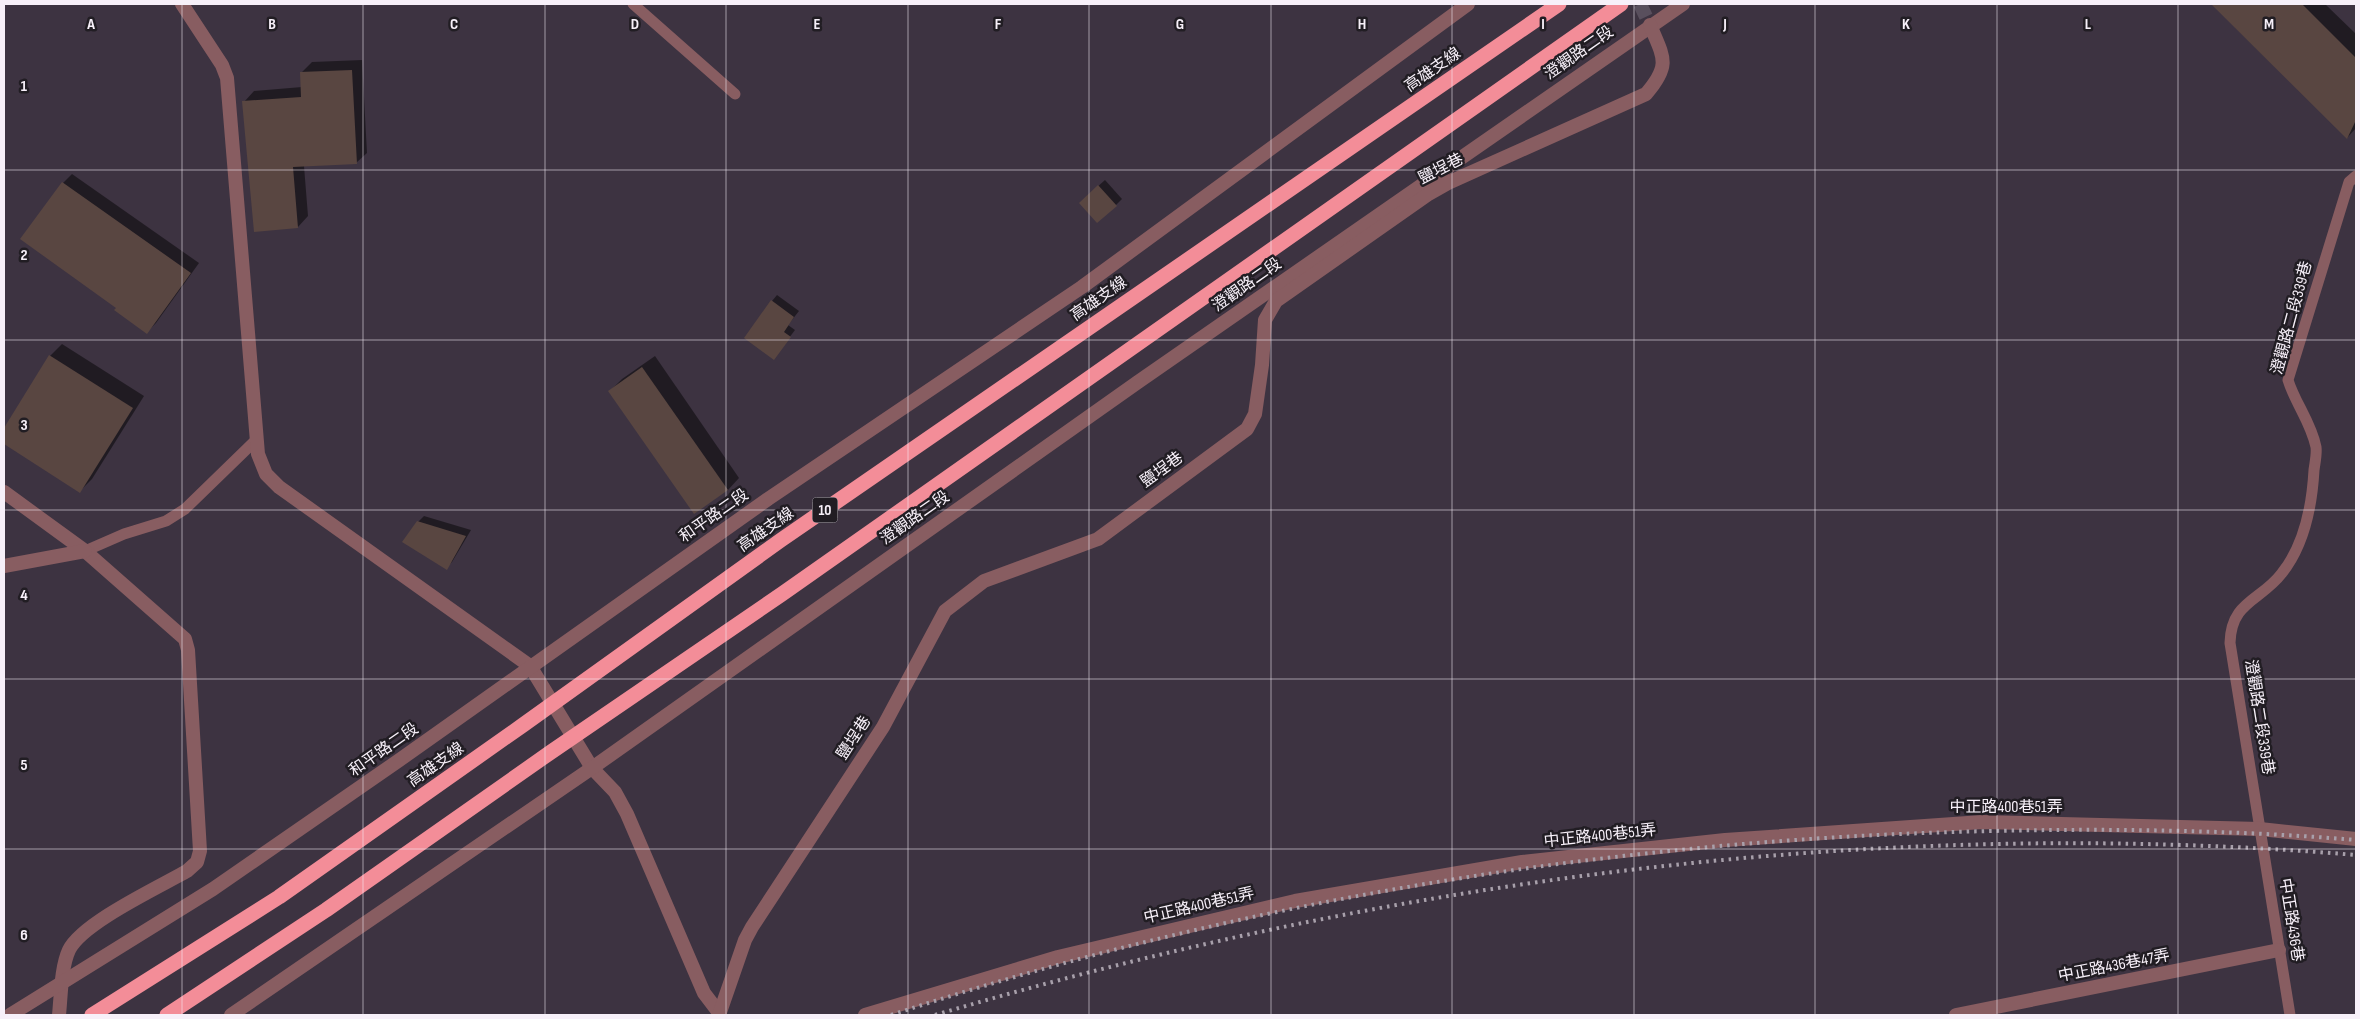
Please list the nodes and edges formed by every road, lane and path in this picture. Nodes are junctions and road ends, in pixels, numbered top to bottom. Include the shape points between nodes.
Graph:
1 (182, 4) edge
2 (633, 4) edge
3 (1468, 4) edge
4 (1559, 4) edge
5 (1620, 4) edge
6 (1683, 4) edge
7 (1650, 25) junction
8 (735, 94) dead end
9 (2356, 176) edge
10 (257, 439) junction
11 (4, 492) edge
12 (85, 551) junction
13 (4, 566) edge
14 (530, 666) junction
15 (592, 768) junction
16 (2260, 830) junction
17 (2356, 839) edge
18 (2280, 950) junction
19 (62, 984) junction
20 (720, 1014) edge
21 (10, 1015) edge
22 (59, 1015) edge
23 (92, 1015) edge
24 (167, 1015) edge
25 (231, 1015) edge
26 (865, 1015) edge
27 (1956, 1015) edge
28 (2290, 1015) edge

1 - 10 street via 227,78
2 - 8 lane
3 - 14 street, 和平路二段 via 1082,287 768,499
4 - 23 highway, 高雄支線 / 10, bridge via 789,534 279,897
5 - 24 highway, bridge via 790,589 326,910
6 - 7 street, 澄觀路二段
7 - 15 street, 澄觀路二段
7 - 20 street, 鹽埕巷 via 1664,58 1659,78 1646,94 1450,182 1276,301 1265,320 1254,414 1247,429 1098,539 984,581 946,611 883,727 752,927
9 - 16 lane, 澄觀路二段339巷 via 2349,182 2288,380 2292,394 2305,414 2316,448 2313,498 2298,548 2281,575 2237,613 2230,628
10 - 12 lane via 185,509 166,521
10 - 14 street via 258,454 266,474 279,487
11 - 12 street
12 - 13 street
12 - 19 street via 185,639 200,851 197,862 187,871 91,926 69,950
14 - 15 street
14 - 19 street, 和平路二段 via 213,889
15 - 20 street via 615,792 627,814 704,993
15 - 25 street
16 - 17 street, 中正路400巷51弄
16 - 18 lane, 中正路436巷
16 - 26 street, 中正路400巷51弄 via 1982,822 1725,840 1522,862 1295,901 1058,957
18 - 27 street, 中正路436巷47弄
18 - 28 lane, 中正路436巷
19 - 21 street, 和平路二段
19 - 22 street

